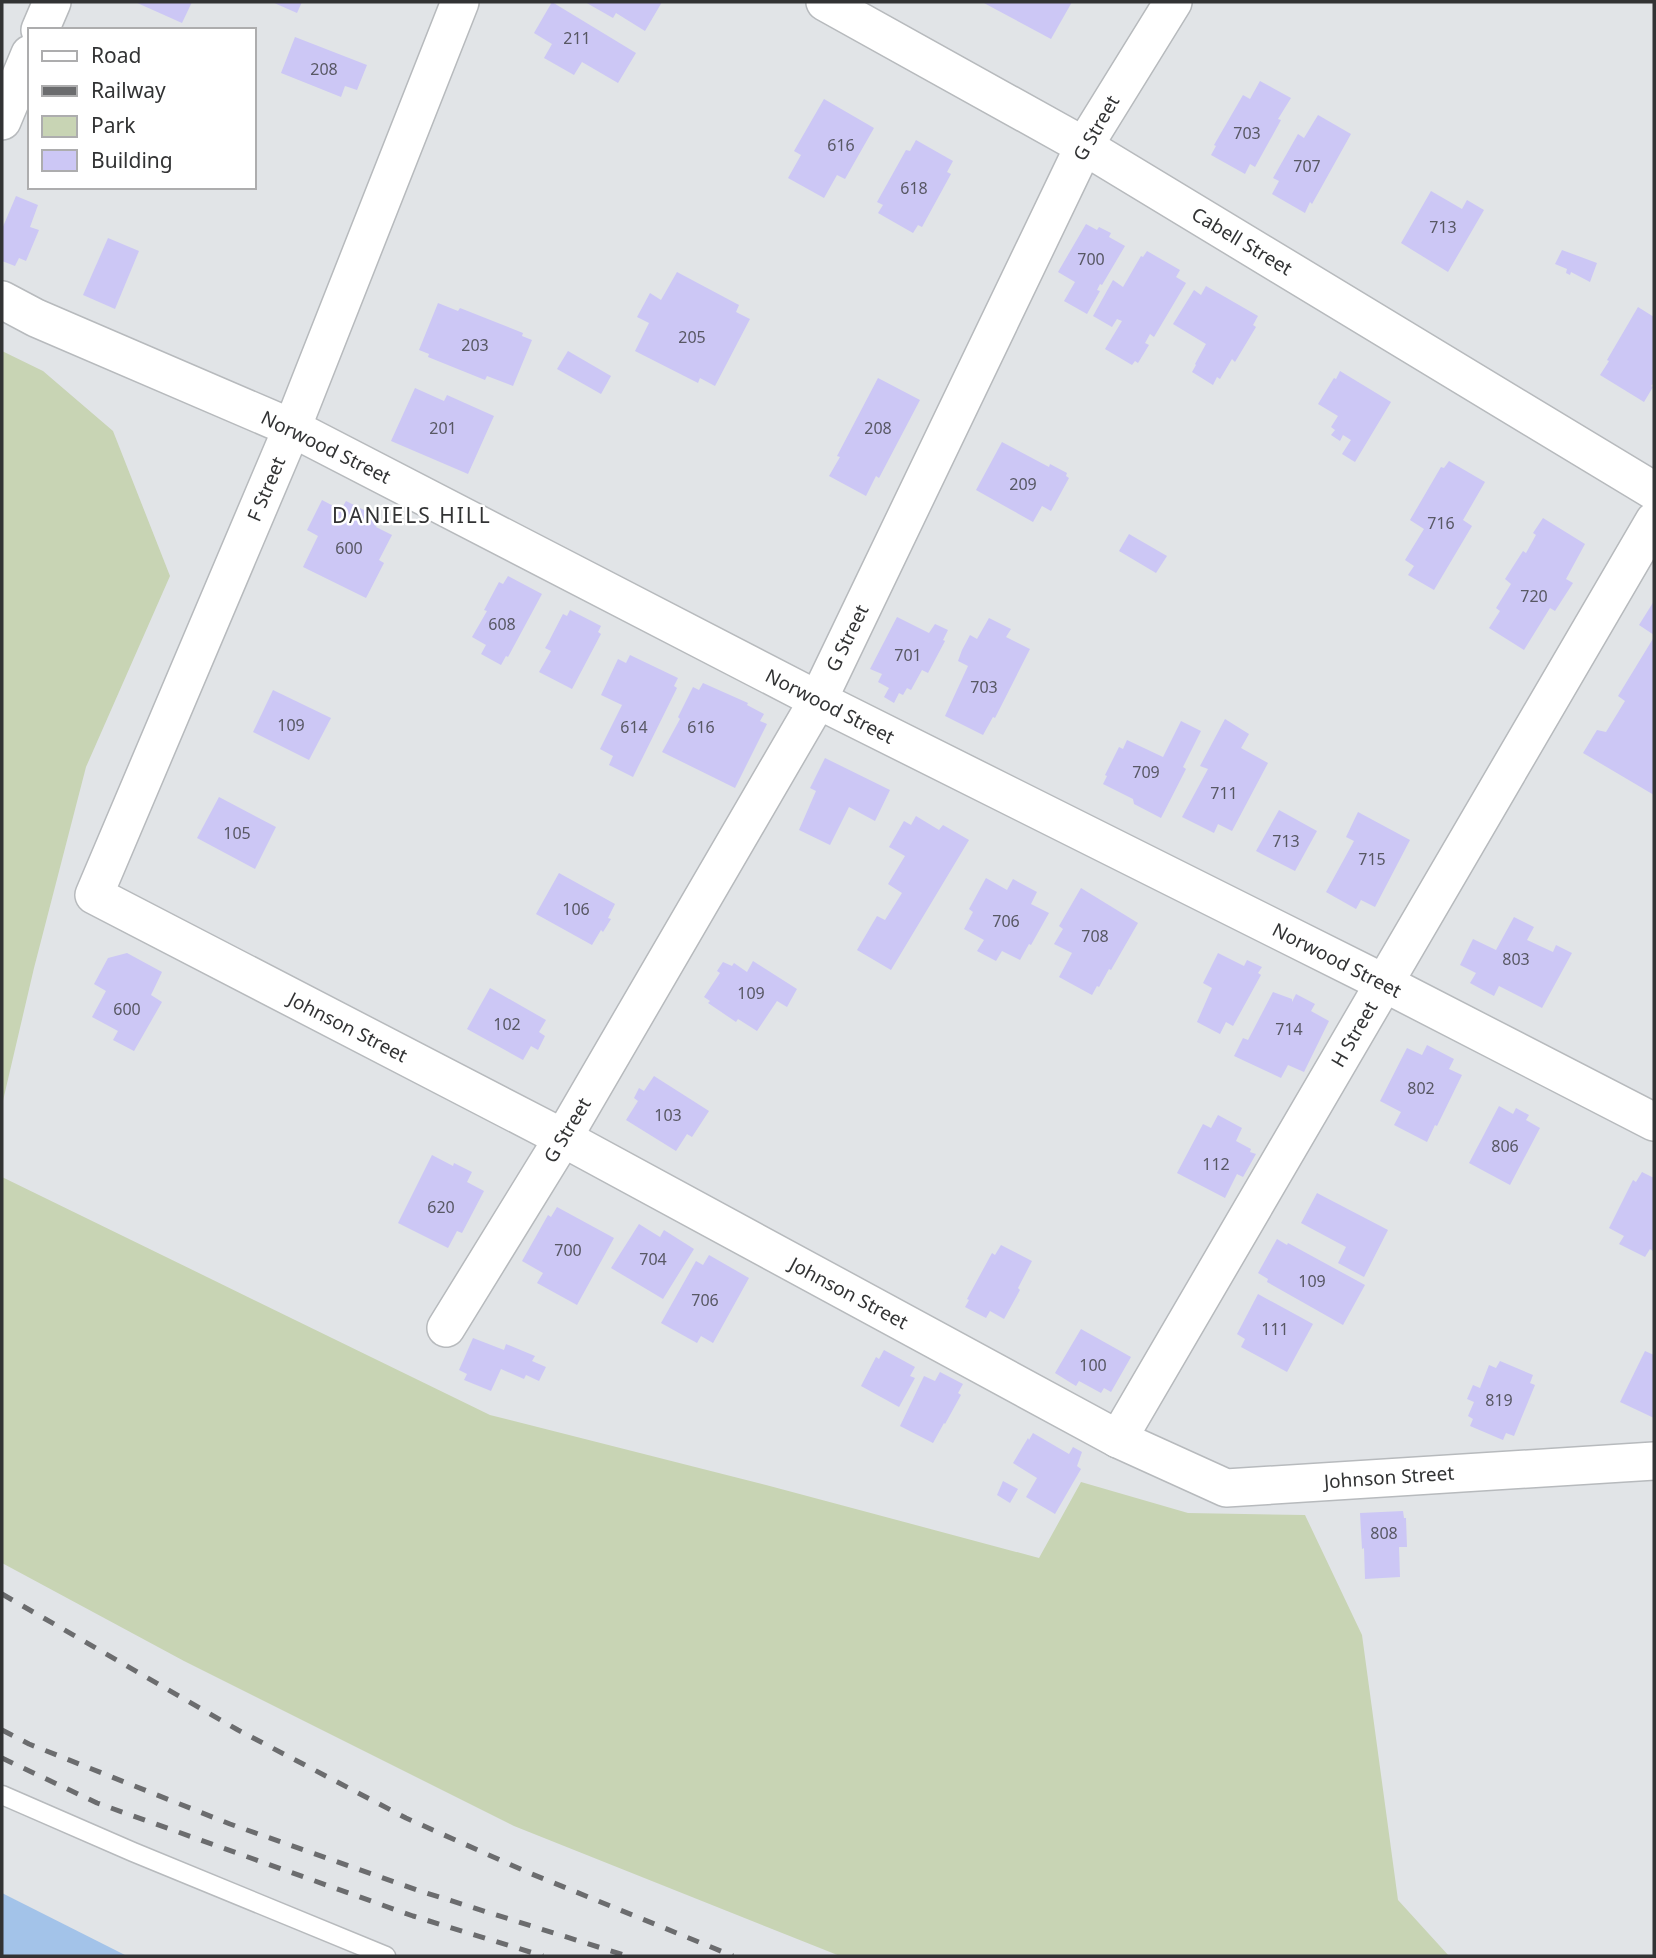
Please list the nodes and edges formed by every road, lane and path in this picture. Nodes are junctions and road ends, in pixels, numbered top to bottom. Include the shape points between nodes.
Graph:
1 (52, 2) edge
2 (460, 2) edge
3 (825, 2) edge
4 (1173, 2) edge
5 (41, 28) edge
6 (28, 59) edge
7 (2, 121) edge
8 (1084, 146) junction
9 (2, 300) edge
10 (292, 428) junction
11 (1654, 491) edge
12 (1654, 521) edge
13 (818, 700) junction
14 (94, 895) joint
15 (1384, 983) junction
16 (1654, 1122) edge
17 (563, 1138) junction
18 (446, 1328) dead end
19 (1118, 1438) junction
20 (1654, 1461) edge
21 (2, 1795) edge
22 (386, 1956) edge

1 - 5 street
2 - 10 street, F Street
3 - 8 street, Cabell Street
4 - 8 street, G Street
6 - 7 street
8 - 11 street, Cabell Street
8 - 13 street, G Street
9 - 10 street, Norwood Street
10 - 13 street, Norwood Street
10 - 14 street, F Street
12 - 15 street, H Street
13 - 15 street, Norwood Street
13 - 17 street, G Street
14 - 17 street, Johnson Street
15 - 16 street, Norwood Street
15 - 19 street, H Street
17 - 18 street, G Street
17 - 19 street, Johnson Street
19 - 20 street, Johnson Street via 1226,1488
21 - 22 lane

